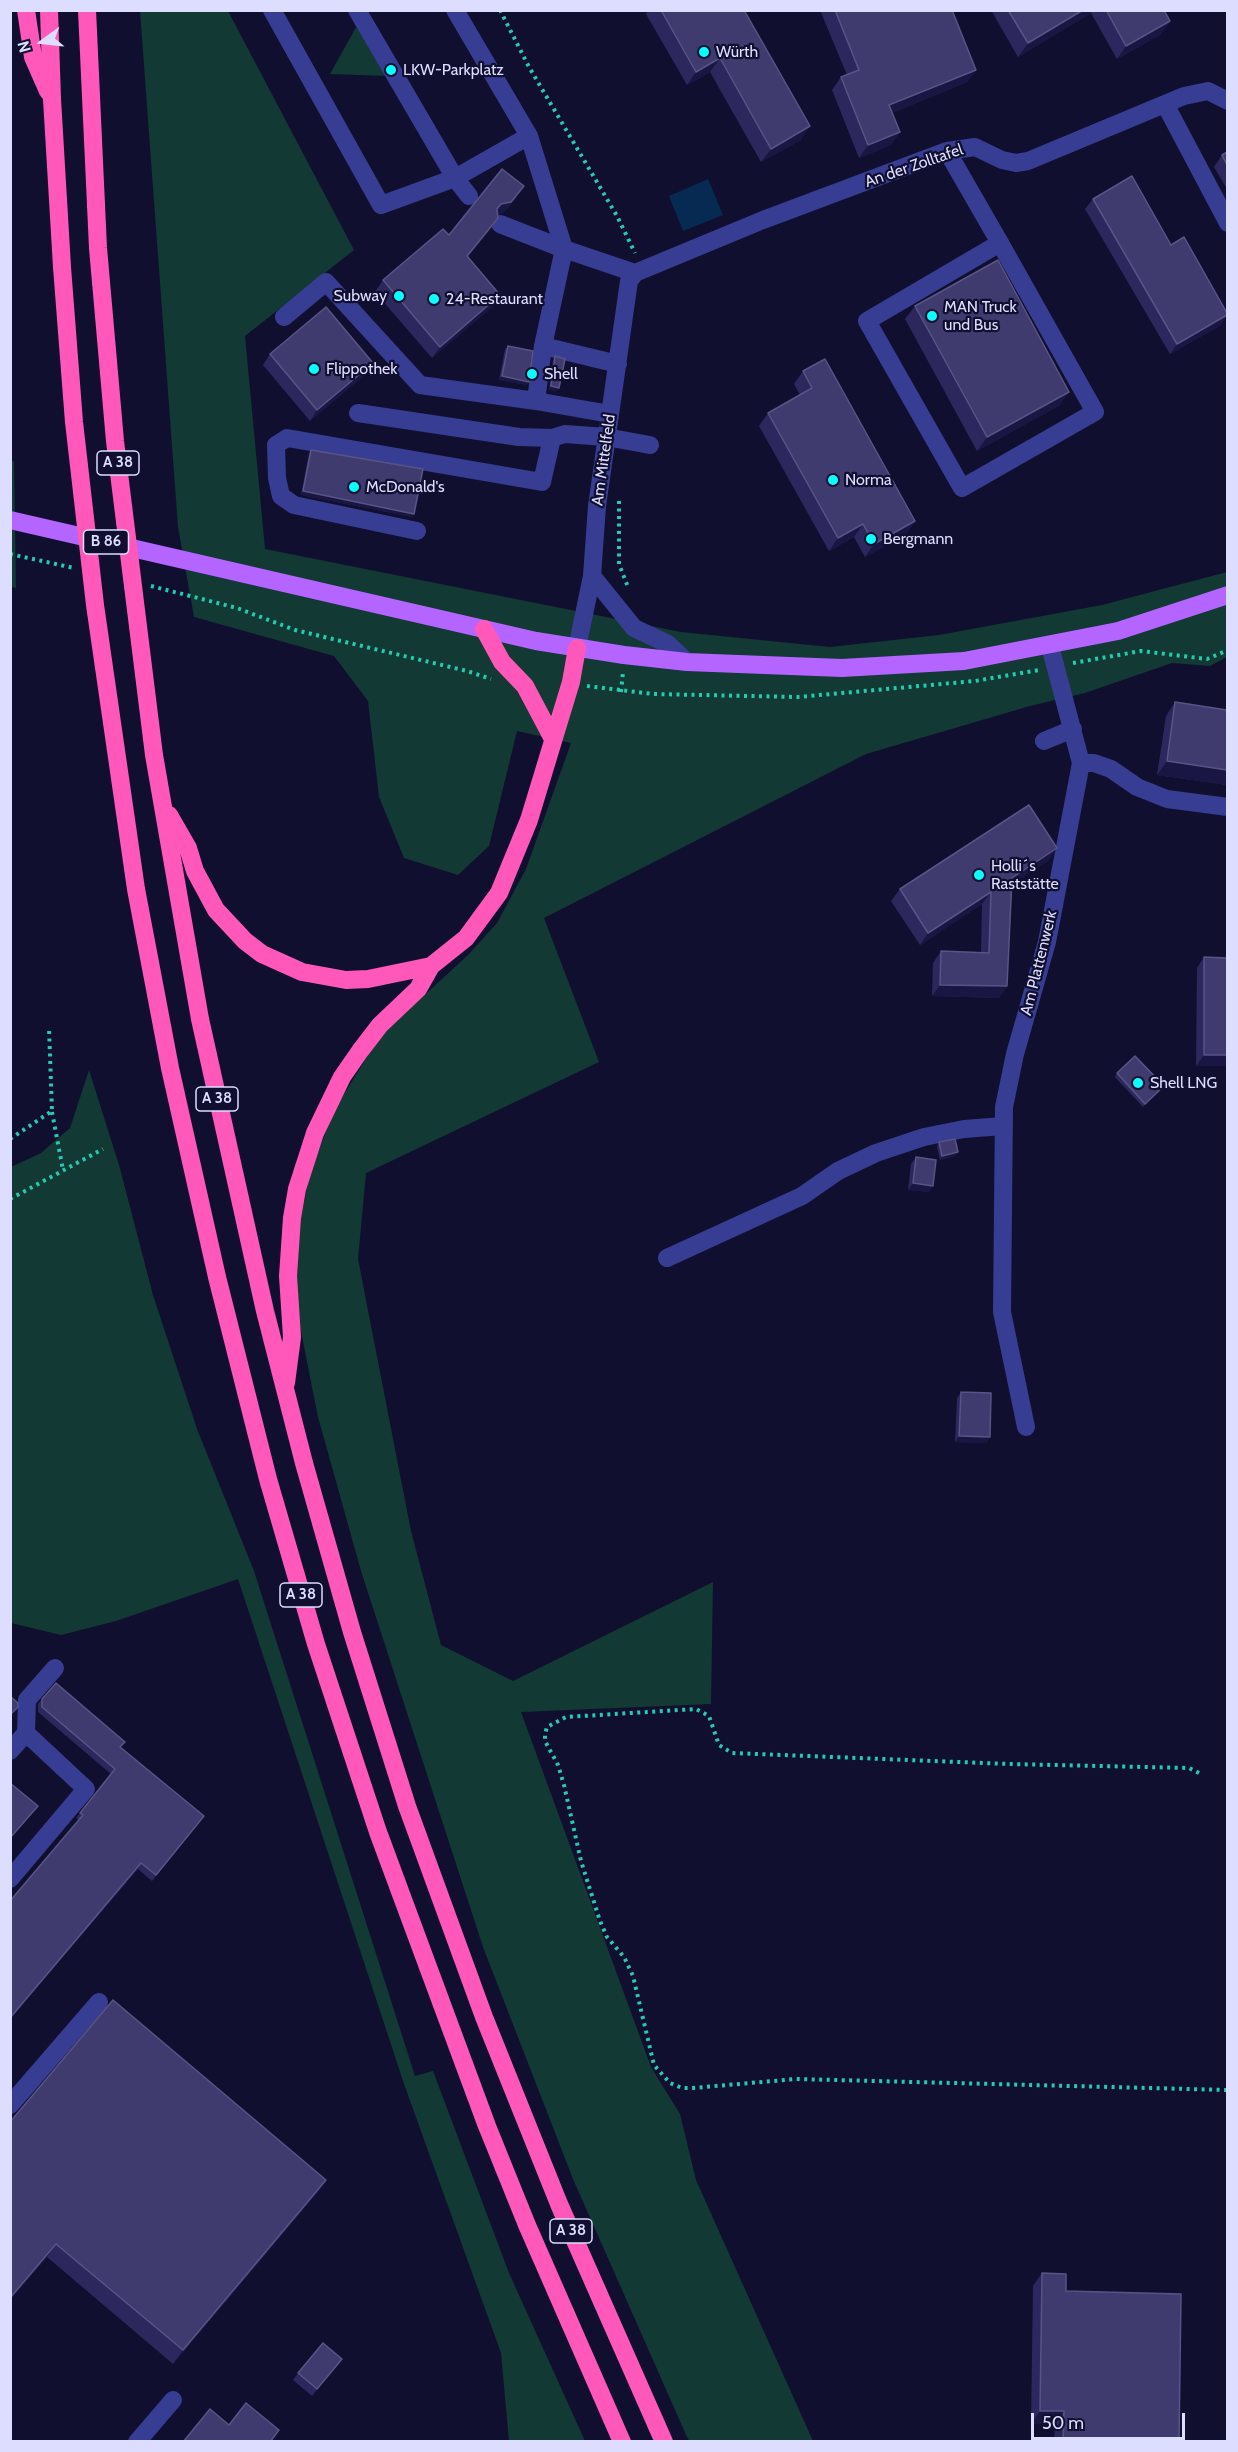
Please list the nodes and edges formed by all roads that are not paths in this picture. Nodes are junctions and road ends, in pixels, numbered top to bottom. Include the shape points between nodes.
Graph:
1 (26, 10) edge
2 (49, 10) edge
3 (87, 10) edge
4 (272, 10) edge
5 (357, 10) edge
6 (455, 10) edge
7 (52, 99) junction
8 (1227, 101) edge
9 (1165, 104) junction
10 (529, 136) junction
11 (947, 151) junction
12 (455, 178) junction
13 (469, 196) dead end
14 (1227, 223) edge
15 (500, 224) edge
16 (1000, 243) junction
17 (564, 249) junction
18 (638, 270) junction
19 (284, 317) dead end
20 (543, 346) junction
21 (618, 364) junction
22 (536, 401) junction
23 (358, 413) dead end
24 (610, 414) junction
25 (606, 437) junction
26 (552, 438) junction
27 (651, 445) dead end
28 (10, 520) edge
29 (417, 531) dead end
30 (592, 576) junction
31 (1227, 596) edge
32 (484, 629) junction
33 (1050, 646) junction
34 (577, 648) junction
35 (687, 662) junction
36 (1073, 729) junction
37 (553, 739) junction
38 (1044, 741) dead end
39 (1081, 763) junction
40 (161, 802) junction
41 (1227, 807) edge
42 (431, 966) junction
43 (1003, 1126) junction
44 (667, 1258) dead end
45 (285, 1394) junction
46 (1026, 1427) dead end
47 (55, 1668) dead end
48 (26, 1733) junction
49 (10, 1751) edge
50 (10, 1879) edge
51 (99, 2002) dead end
52 (10, 2105) edge
53 (173, 2400) dead end
54 (137, 2442) edge
55 (622, 2442) edge
56 (664, 2442) edge

1 - 7 highway via 33,57
2 - 7 highway, A 38
3 - 40 highway, A 38 via 98,248 116,441
4 - 12 street via 381,205
5 - 12 street
6 - 10 street
7 - 55 highway, A 38 via 74,422 106,687 136,889 170,1068 217,1277 271,1490 316,1644 378,1832 486,2126
8 - 9 street, An der Zolltafel via 1208,91
9 - 11 street, An der Zolltafel via 1028,161 1002,160 975,147
9 - 14 street
10 - 12 street
10 - 17 street
11 - 16 street
11 - 18 street, An der Zolltafel
12 - 13 street
15 - 17 street
16 - 16 street via 867,321 962,488 1095,412
17 - 18 street
17 - 20 street
18 - 21 street, Am Mittelfeld via 629,281
19 - 22 street via 326,282 420,385
20 - 21 street
20 - 22 street
21 - 24 street, Am Mittelfeld
22 - 24 street
23 - 26 street via 519,438
24 - 25 street, Am Mittelfeld
25 - 26 street via 565,434
25 - 27 street
25 - 30 street, Am Mittelfeld
26 - 29 street via 542,482 287,438 276,445 281,496 294,505
28 - 32 main road, B 86
30 - 34 street, Am Mittelfeld
30 - 35 street via 634,628 668,644
31 - 33 main road via 1155,620
32 - 34 main road, B 86
32 - 37 highway via 502,662 525,686
33 - 35 main road via 964,661 884,667
33 - 36 street, Am Plattenwerk
34 - 35 main road
34 - 37 highway via 572,680
36 - 38 street
36 - 39 street, Am Plattenwerk
37 - 42 highway via 525,832 500,892 466,938
39 - 41 street via 1094,762 1111,769 1137,787 1167,799
39 - 43 street, Am Plattenwerk via 1047,942 1010,1075
40 - 42 highway via 188,848 195,871 216,910 245,942 262,954 302,972 346,980
40 - 45 highway, A 38 via 202,1031
42 - 45 highway via 418,989 380,1025 342,1077 305,1160 288,1247 292,1336
43 - 44 street via 934,1135 876,1154 838,1171 802,1196
43 - 46 street, Am Plattenwerk via 1002,1312
45 - 56 highway, A 38 via 352,1632 407,1806 484,2017 550,2182
47 - 48 street via 27,1700
48 - 49 street
48 - 50 street via 87,1789
51 - 52 street
53 - 54 street

